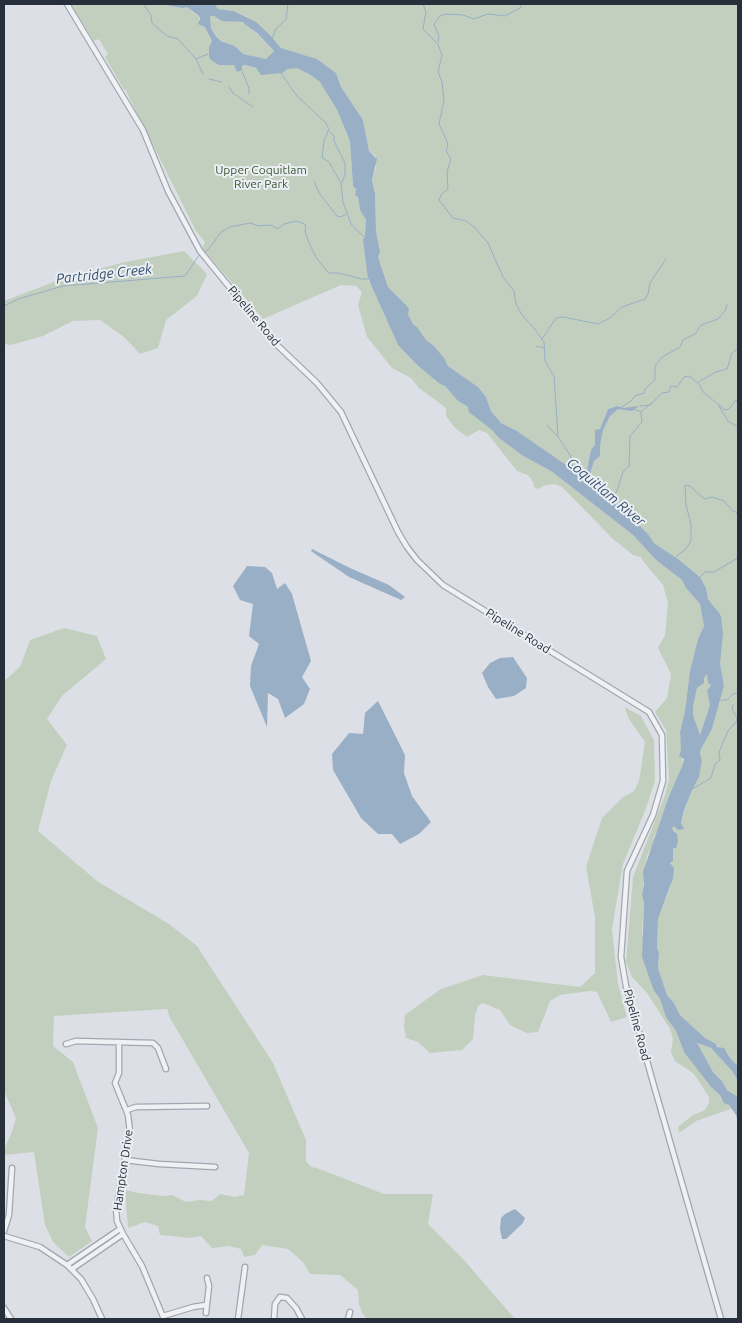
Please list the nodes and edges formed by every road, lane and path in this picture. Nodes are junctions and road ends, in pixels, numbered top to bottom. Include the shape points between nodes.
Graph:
1 (67, 4) edge
2 (119, 1042) junction
3 (66, 1044) dead end
4 (166, 1069) dead end
5 (207, 1106) dead end
6 (127, 1110) junction
7 (125, 1160) junction
8 (214, 1167) dead end
9 (12, 1168) dead end
10 (120, 1229) junction
11 (4, 1231) edge
12 (123, 1234) junction
13 (4, 1236) edge
14 (67, 1265) junction
15 (245, 1267) dead end
16 (72, 1269) junction
17 (207, 1278) dead end
18 (206, 1305) junction
19 (4, 1308) edge
20 (350, 1312) dead end
21 (206, 1313) dead end
22 (164, 1318) edge
23 (11, 1319) edge
24 (102, 1319) edge
25 (238, 1319) edge
26 (274, 1319) edge
27 (302, 1319) edge
28 (348, 1319) edge
29 (721, 1319) edge

1 - 29 street, Pipeline Road via 143,130 168,190 200,252 276,344 317,383 341,412 406,547 443,585 649,712 662,734 663,781 653,815 627,871 621,957 626,986
2 - 3 street via 76,1041
2 - 4 street via 153,1043
2 - 6 street, Hampton Drive via 119,1073 115,1082
5 - 6 street via 136,1107
6 - 7 street, Hampton Drive via 130,1132
7 - 8 street
7 - 10 street, Hampton Drive via 116,1209
9 - 11 street via 9,1215
10 - 12 street, Hampton Drive
10 - 14 street
12 - 16 street
12 - 22 street, Hampton Drive via 142,1266
13 - 14 street via 40,1248
14 - 16 street
15 - 25 street
16 - 24 street via 93,1299
17 - 18 street
18 - 21 street
18 - 22 street
19 - 23 street
20 - 28 street
26 - 27 street via 275,1304 280,1297 287,1298

